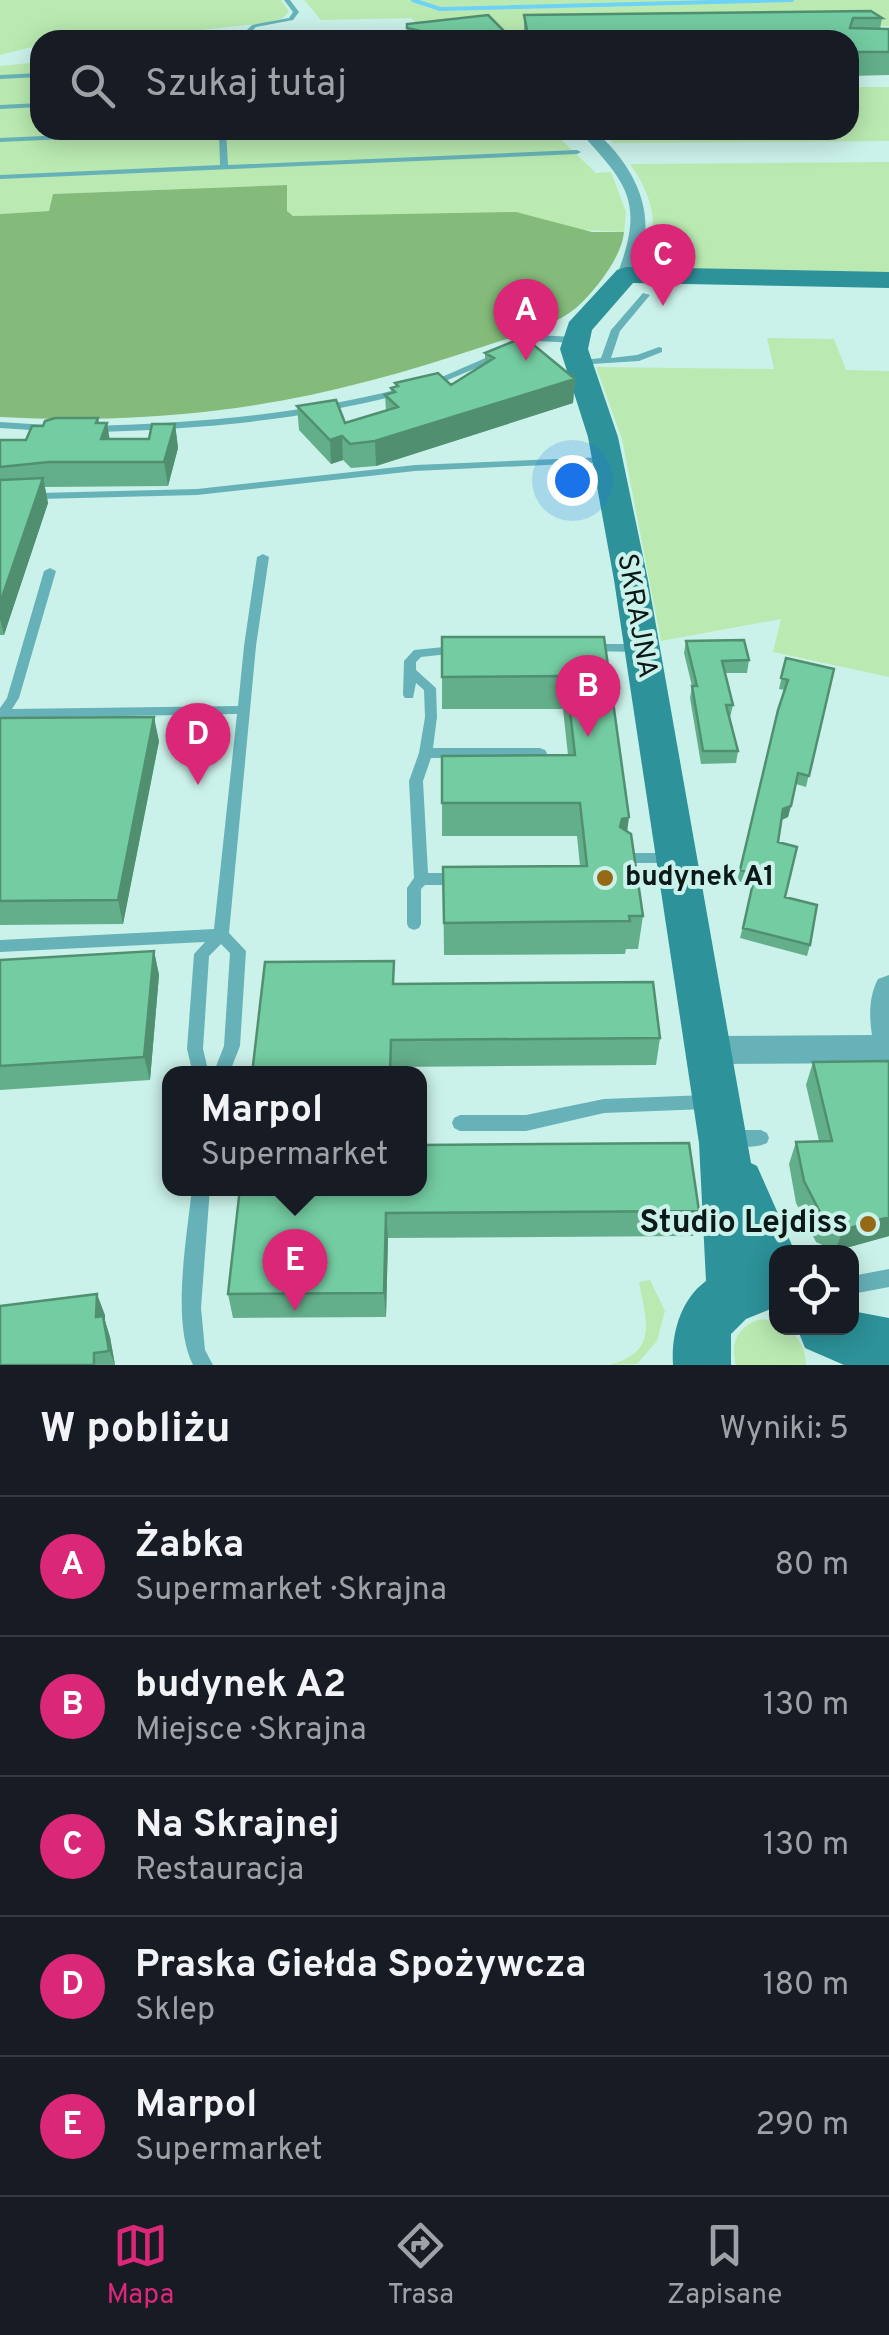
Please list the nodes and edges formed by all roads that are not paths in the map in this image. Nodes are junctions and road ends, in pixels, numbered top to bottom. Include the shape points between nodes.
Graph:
1 (287, 0) edge
2 (250, 30) edge
3 (30, 76) edge
4 (0, 77) edge
5 (30, 106) edge
6 (0, 107) edge
7 (30, 139) edge
8 (0, 140) edge
9 (221, 140) edge
10 (595, 140) edge
11 (576, 152) dead end
12 (224, 168) junction
13 (0, 177) edge
14 (626, 275) junction
15 (889, 280) edge
16 (646, 294) dead end
17 (660, 350) dead end
18 (585, 355) junction
19 (420, 386) edge
20 (403, 391) edge
21 (0, 425) edge
22 (66, 429) edge
23 (85, 429) edge
24 (608, 460) junction
25 (0, 497) edge
26 (263, 557) dead end
27 (50, 572) dead end
28 (642, 648) junction
29 (566, 649) edge
30 (475, 650) edge
31 (409, 671) junction
32 (409, 696) dead end
33 (243, 710) junction
34 (1, 716) edge
35 (426, 753) junction
36 (540, 753) edge
37 (626, 858) edge
38 (676, 858) junction
39 (474, 879) edge
40 (421, 880) junction
41 (414, 924) dead end
42 (222, 935) junction
43 (0, 946) edge
44 (889, 988) edge
45 (889, 1041) edge
46 (889, 1048) edge
47 (708, 1050) junction
48 (199, 1066) edge
49 (223, 1066) edge
50 (460, 1123) dead end
51 (731, 1131) junction
52 (200, 1196) edge
53 (889, 1278) edge
54 (859, 1284) edge
55 (763, 1286) edge
56 (826, 1335) edge
57 (840, 1335) edge
58 (889, 1346) edge
59 (203, 1365) edge
60 (702, 1365) edge
61 (837, 1365) edge

1 - 2 lane via 296,12 292,19
3 - 4 lane
5 - 6 lane
7 - 8 lane
9 - 12 lane
10 - 14 street via 619,164 638,199 639,236
11 - 12 lane
12 - 13 lane
14 - 15 street
14 - 18 street via 579,328
16 - 18 lane
17 - 18 lane via 639,358
18 - 19 lane via 532,340
18 - 24 street, SKRAJNA
20 - 23 lane via 342,408 222,426
21 - 22 lane
24 - 25 lane via 414,468 198,492
24 - 28 street, SKRAJNA
26 - 33 lane
27 - 34 lane
28 - 29 lane
28 - 38 street, SKRAJNA
30 - 31 lane via 418,653
31 - 32 lane
31 - 35 lane via 430,688
33 - 34 lane
33 - 42 lane
35 - 36 lane
35 - 40 lane via 416,781
37 - 38 lane
38 - 47 street, SKRAJNA
39 - 40 lane
40 - 41 lane via 414,888
42 - 43 lane
42 - 48 lane via 202,954
42 - 49 lane via 238,951 232,1046
44 - 45 street
46 - 47 street
47 - 51 street, SKRAJNA
50 - 51 lane via 526,1123 604,1106
51 - 55 street, SKRAJNA
52 - 59 lane via 190,1308
53 - 54 lane
55 - 60 street via 708,1316 701,1332
56 - 61 street
57 - 58 street

